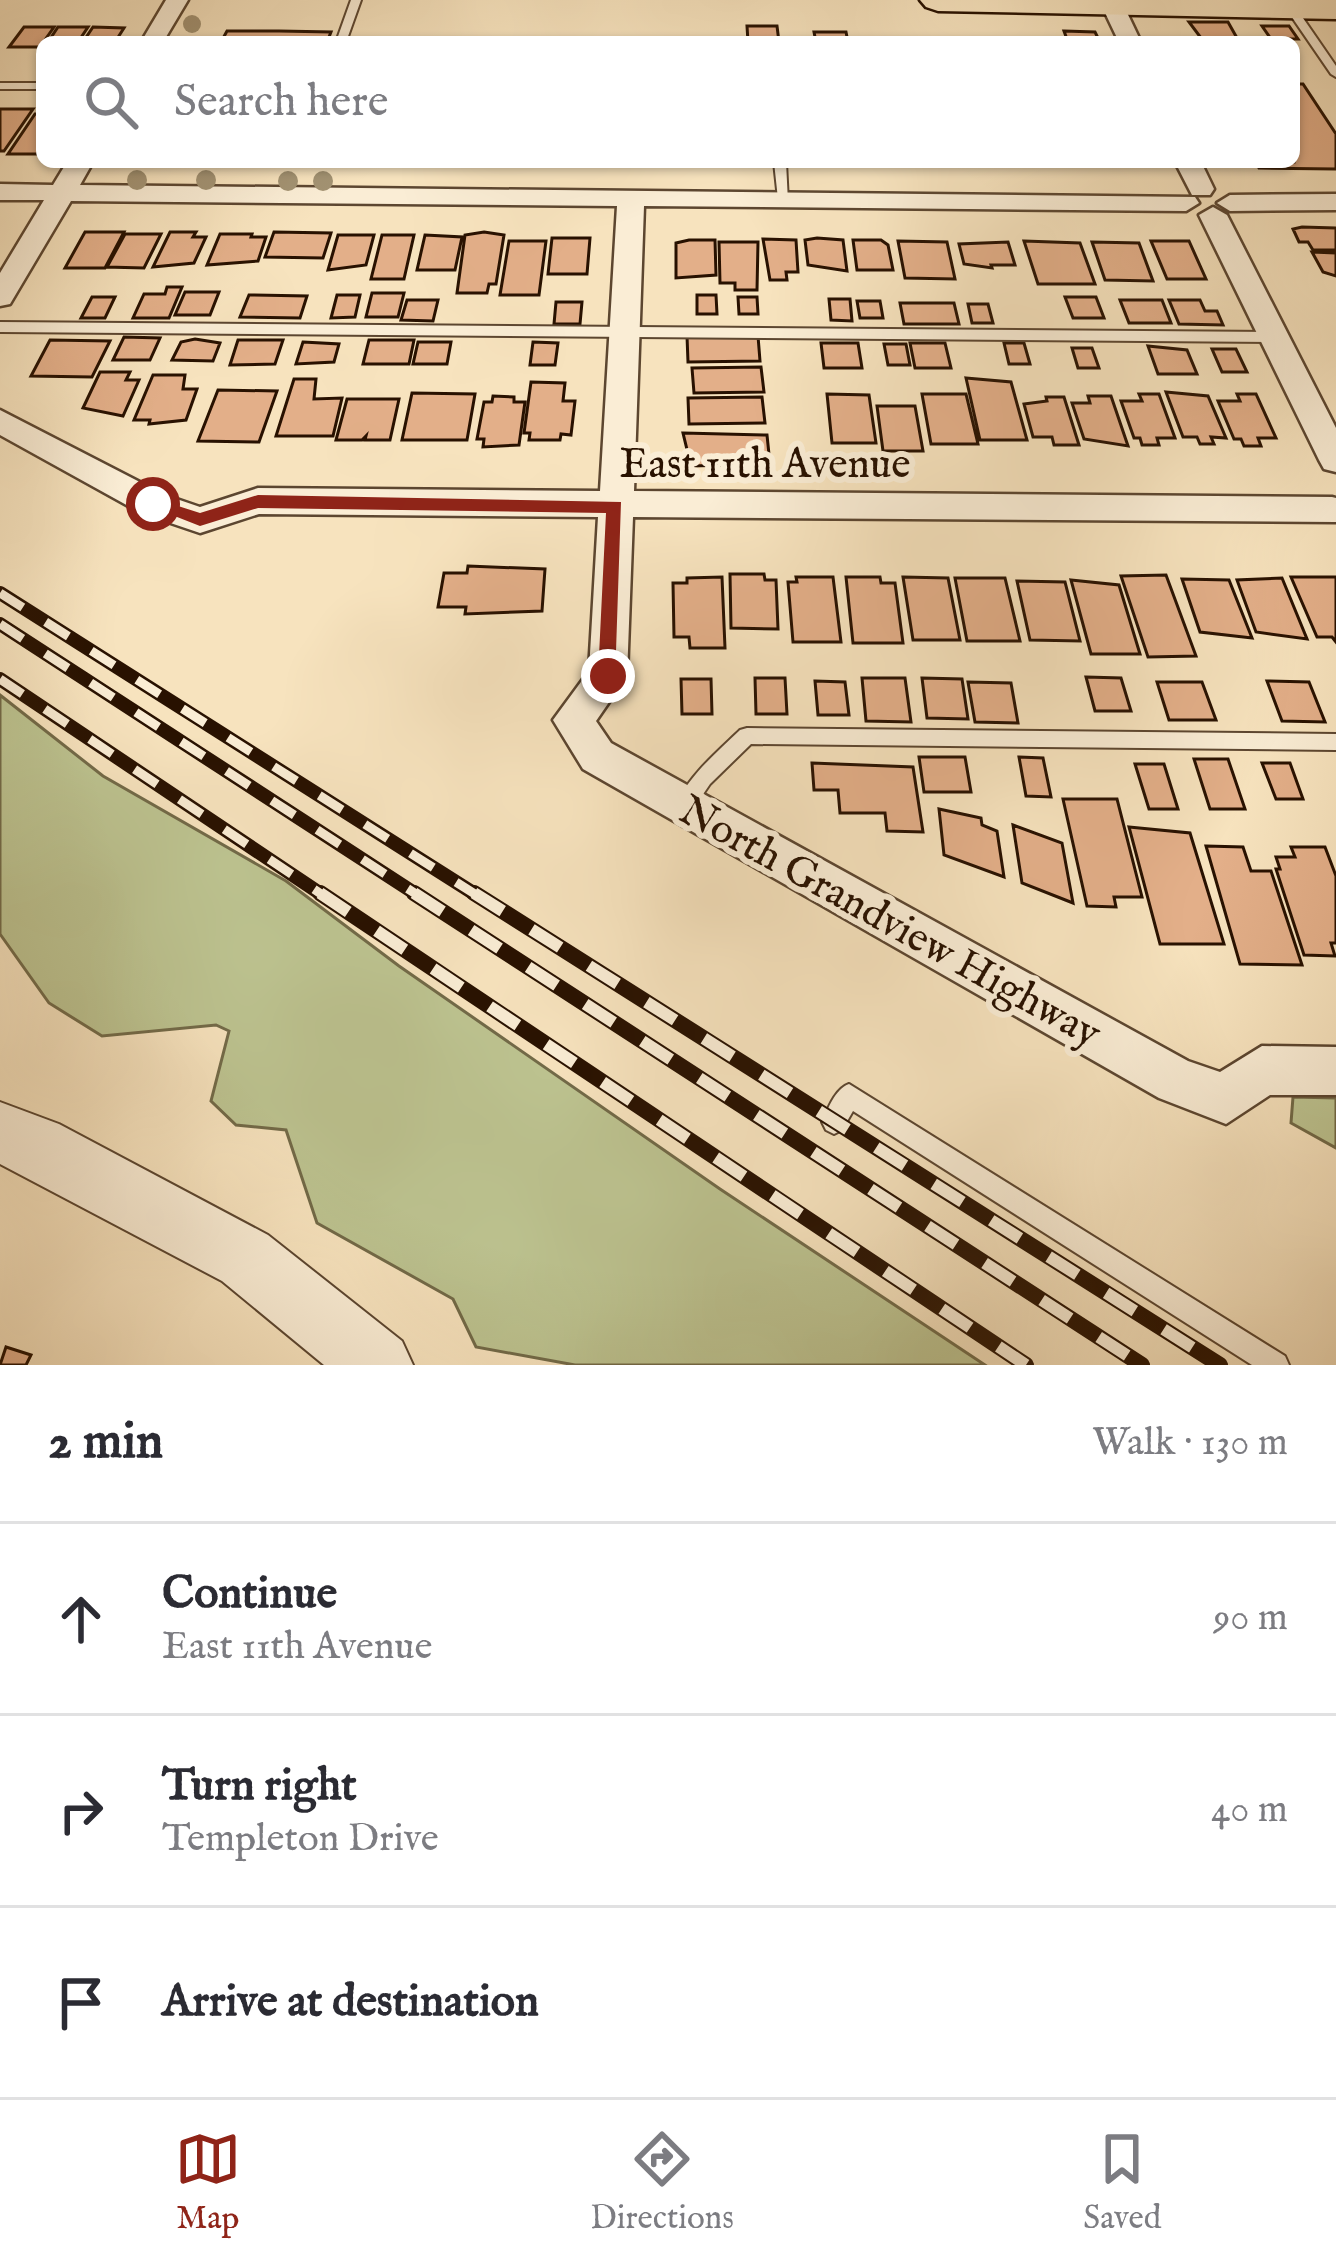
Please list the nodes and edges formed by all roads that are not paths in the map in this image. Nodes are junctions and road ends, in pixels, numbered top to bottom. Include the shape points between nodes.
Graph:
1 (177, 0) edge
2 (356, 0) edge
3 (938, 0) edge
4 (1111, 3) edge
5 (1290, 8) junction
6 (1336, 8) edge
7 (156, 36) edge
8 (343, 36) edge
9 (1127, 36) edge
10 (1336, 74) edge
11 (0, 86) edge
12 (36, 86) edge
13 (77, 168) edge
14 (781, 168) edge
15 (1191, 168) edge
16 (0, 192) edge
17 (62, 193) junction
18 (631, 198) junction
19 (784, 200) junction
20 (1207, 202) junction
21 (1336, 202) edge
22 (0, 297) edge
23 (0, 327) edge
24 (626, 331) junction
25 (1274, 337) junction
26 (0, 421) edge
27 (1336, 460) edge
28 (615, 507) junction
29 (1335, 507) edge
30 (1336, 742) edge
31 (686, 803) junction
32 (1336, 1071) edge
33 (834, 1122) dead end
34 (0, 1133) edge
35 (378, 1365) edge
36 (1276, 1365) edge

1 - 7 street
2 - 8 lane
3 - 4 main road
4 - 5 main road
4 - 9 street
5 - 6 main road
5 - 10 lane
11 - 12 lane
13 - 17 street
14 - 19 lane
15 - 20 street
16 - 17 street
17 - 18 street
17 - 22 street
18 - 19 street
18 - 24 street
19 - 20 street
20 - 21 street
20 - 25 street
23 - 24 lane
24 - 25 lane
24 - 28 street
25 - 27 street
26 - 28 street, East 11th Avenue via 153,504 200,520 258,501
28 - 29 street, East 11th Avenue
28 - 31 street, North Grandview Highway via 608,676 573,720 597,756
30 - 31 lane via 747,736
31 - 32 street, North Grandview Highway via 1176,1081 1226,1099 1262,1070
33 - 36 lane via 849,1095
34 - 35 street via 245,1258

